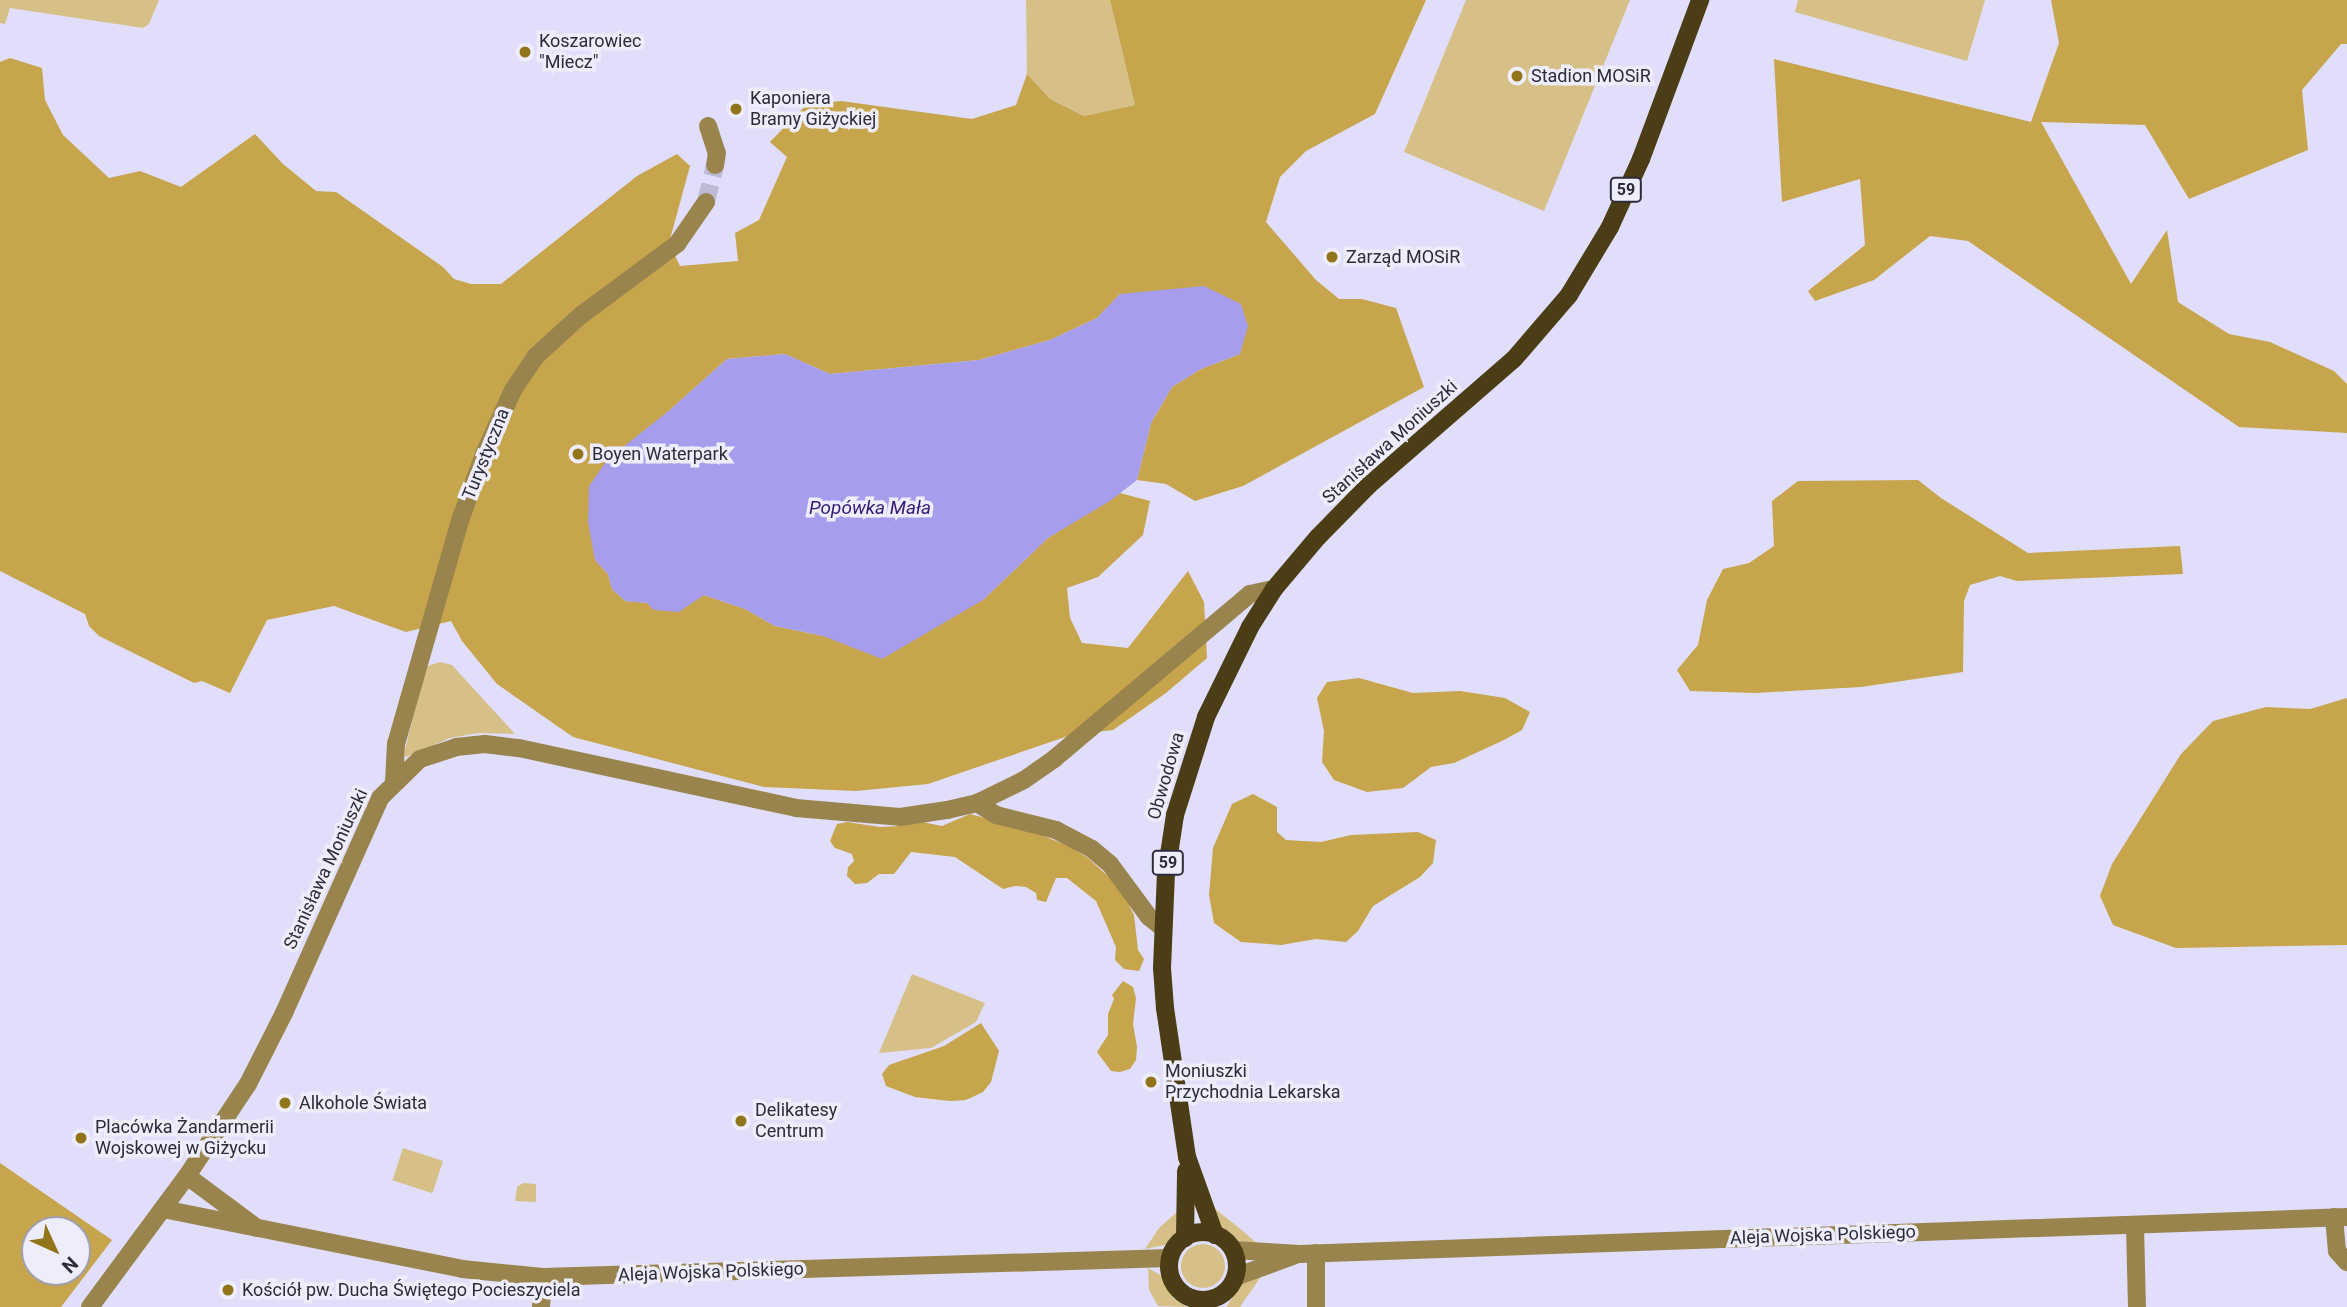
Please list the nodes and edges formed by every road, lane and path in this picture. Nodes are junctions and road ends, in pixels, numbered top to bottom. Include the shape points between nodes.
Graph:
1 (1700, 0) edge
2 (708, 126) dead end
3 (715, 166) tunnel mouth
4 (705, 202) tunnel mouth
5 (1274, 589) junction
6 (394, 782) junction
7 (977, 803) junction
8 (1163, 928) junction
9 (1187, 1157) junction
10 (187, 1176) junction
11 (163, 1209) junction
12 (2341, 1217) edge
13 (2135, 1226) junction
14 (257, 1228) junction
15 (1215, 1234) junction
16 (1185, 1238) junction
17 (1233, 1250) junction
18 (1308, 1254) junction
19 (1170, 1258) junction
20 (2347, 1262) edge
21 (543, 1277) junction
22 (1235, 1277) junction
23 (1217, 1302) edge
24 (1196, 1303) edge
25 (90, 1307) edge
26 (541, 1307) edge
27 (1317, 1307) edge
28 (2137, 1307) edge

1 - 5 main road, Stanisława Moniuszki / 59 via 1641,159 1610,227 1569,295 1514,359 1362,492
2 - 3 street via 717,153
4 - 6 street, Turystyczna via 677,244 580,316 536,356 513,390 461,518 396,744
5 - 7 street, Stanisława Moniuszki via 1250,594 1054,759
5 - 8 main road, Obwodowa / 59 via 1223,679 1193,752 1175,815
6 - 7 street, Stanisława Moniuszki via 437,751 485,744 796,808 900,817
6 - 10 street, Stanisława Moniuszki via 380,798 266,1051
7 - 8 street via 996,815 1056,830 1092,849
8 - 9 main road, Obwodowa / 59 via 1165,1008
9 - 15 main road, Obwodowa / 59
9 - 16 main road, Obwodowa / 59
10 - 11 street, Stanisława Moniuszki
10 - 14 street, Aleja Wojska Polskiego
11 - 14 street, Aleja Wojska Polskiego
11 - 25 street, Stanisława Moniuszki
12 - 13 street, Aleja Wojska Polskiego
12 - 20 street via 2337,1251
13 - 18 street, Aleja Wojska Polskiego
13 - 28 street
14 - 21 street, Aleja Wojska Polskiego via 462,1269
15 - 16 main road via 1200,1232
15 - 17 main road
16 - 19 main road
17 - 18 street, Aleja Wojska Polskiego
17 - 22 main road
18 - 22 street, Aleja Wojska Polskiego
18 - 27 street
19 - 21 street, Aleja Wojska Polskiego
19 - 24 main road via 1174,1284
21 - 26 street
22 - 23 main road
23 - 24 main road

